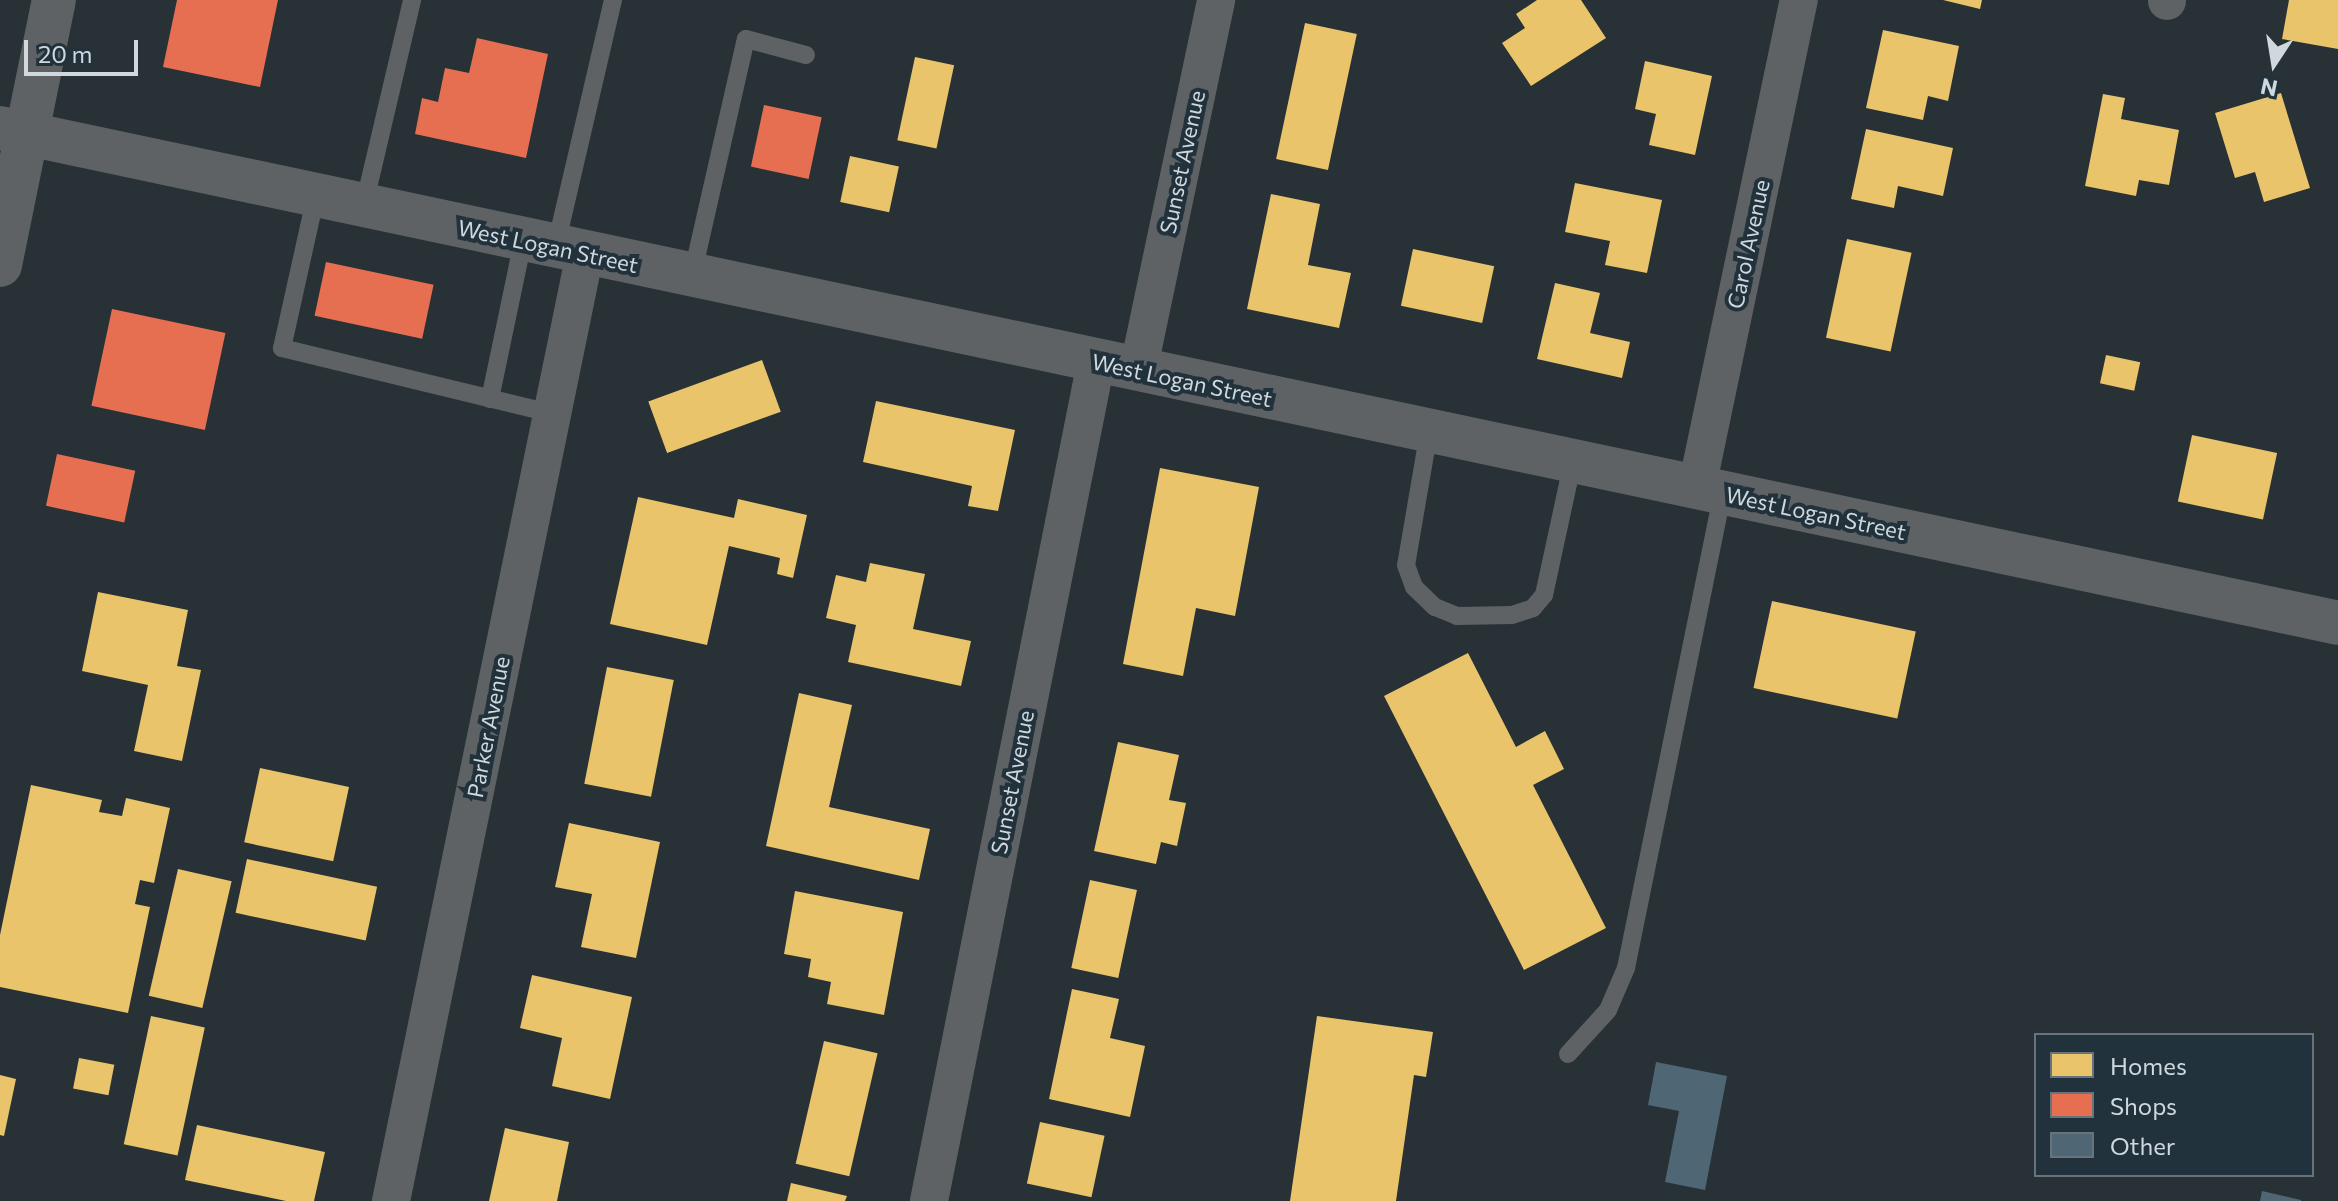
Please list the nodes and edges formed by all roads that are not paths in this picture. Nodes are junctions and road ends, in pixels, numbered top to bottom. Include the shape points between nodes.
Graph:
1 (54, 0) edge
2 (412, 0) edge
3 (613, 0) edge
4 (1216, 0) edge
5 (1799, 0) edge
6 (806, 55) dead end
7 (13, 131) edge
8 (316, 195) junction
9 (364, 205) junction
10 (554, 247) junction
11 (0, 265) edge
12 (692, 276) junction
13 (1117, 367) junction
14 (490, 399) junction
15 (551, 413) junction
16 (1429, 431) junction
17 (1573, 461) junction
18 (1710, 490) junction
19 (2338, 623) edge
20 (1568, 1054) dead end
21 (391, 1201) edge
22 (929, 1201) edge

1 - 7 street
2 - 9 lane
3 - 10 lane
4 - 13 street, Sunset Avenue
5 - 18 street, Carol Avenue
6 - 12 lane via 746,39
7 - 8 street, West Logan Street
7 - 11 street
8 - 9 street, West Logan Street
8 - 14 lane via 282,348
9 - 10 street, West Logan Street
10 - 12 street, West Logan Street
10 - 14 lane
10 - 15 street, Parker Avenue
12 - 13 street, West Logan Street
13 - 16 street, West Logan Street
13 - 22 street, Sunset Avenue
14 - 15 lane
15 - 21 street, Parker Avenue
16 - 17 street, West Logan Street
16 - 17 lane via 1406,565 1414,587 1435,607 1457,616 1512,615 1533,608 1544,595
17 - 18 street, West Logan Street
18 - 19 street, West Logan Street
18 - 20 lane via 1626,968 1608,1010

